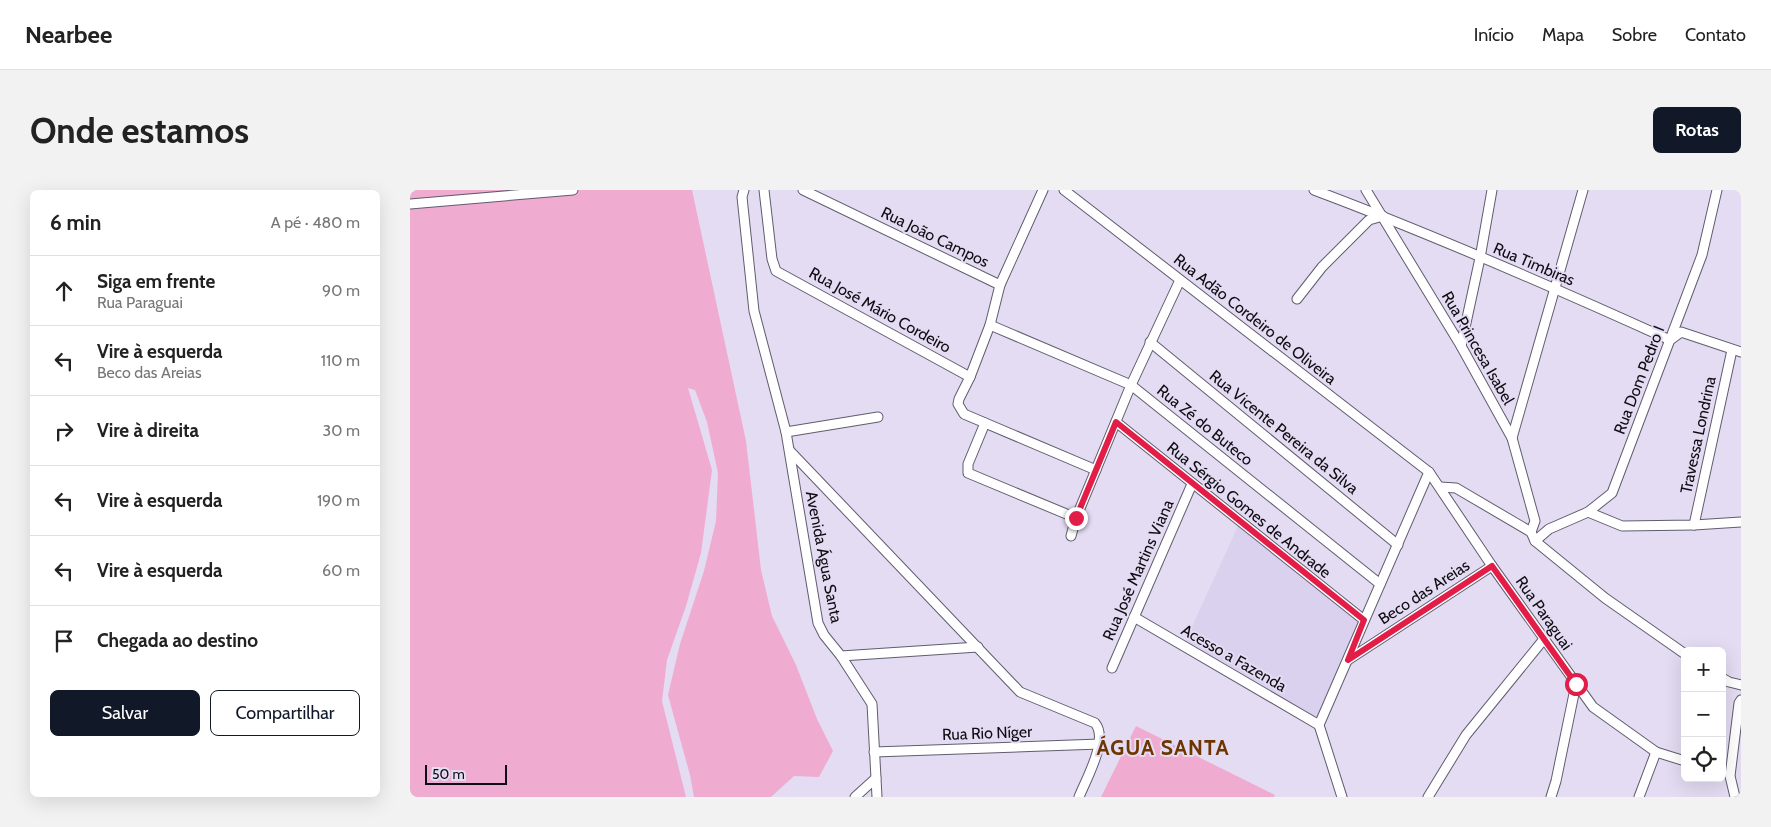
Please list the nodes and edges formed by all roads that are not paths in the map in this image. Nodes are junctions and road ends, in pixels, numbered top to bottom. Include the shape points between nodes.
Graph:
1 (573, 190) edge
2 (744, 190) edge
3 (764, 190) edge
4 (803, 190) edge
5 (1043, 190) edge
6 (1064, 190) edge
7 (1314, 190) edge
8 (1366, 190) edge
9 (1492, 190) edge
10 (1583, 190) edge
11 (1717, 190) edge
12 (410, 204) edge
13 (1383, 216) junction
14 (1480, 258) junction
15 (1180, 280) junction
16 (1000, 285) junction
17 (1555, 288) junction
18 (1298, 299) dead end
19 (990, 325) junction
20 (1670, 340) junction
21 (1150, 342) junction
22 (1461, 346) junction
23 (1737, 351) edge
24 (970, 377) junction
25 (1131, 385) junction
26 (878, 417) dead end
27 (1116, 422) junction
28 (985, 424) junction
29 (786, 432) junction
30 (1512, 438) junction
31 (789, 450) junction
32 (1096, 470) junction
33 (1429, 472) junction
34 (1192, 484) junction
35 (1440, 487) junction
36 (1588, 512) junction
37 (1076, 518) junction
38 (1741, 522) edge
39 (1694, 526) junction
40 (1071, 536) dead end
41 (1533, 536) junction
42 (1398, 546) junction
43 (1492, 566) junction
44 (1380, 584) junction
45 (1134, 617) junction
46 (1364, 620) junction
47 (1544, 639) junction
48 (978, 647) junction
49 (1681, 651) edge
50 (841, 656) junction
51 (1348, 660) junction
52 (1112, 668) dead end
53 (1726, 680) edge
54 (1576, 684) junction
55 (1741, 685) edge
56 (1741, 700) edge
57 (1319, 725) junction
58 (1100, 744) junction
59 (874, 752) junction
60 (1656, 752) junction
61 (1681, 760) edge
62 (1726, 775) edge
63 (876, 778) junction
64 (855, 797) edge
65 (877, 797) edge
66 (1079, 797) edge
67 (1342, 797) edge
68 (1428, 797) edge
69 (1550, 797) edge
70 (1639, 797) edge
71 (1735, 797) edge

1 - 12 street
2 - 29 street, Avenida Água Santa via 754,311
3 - 24 street, Rua José Mário Cordeiro via 776,270
4 - 16 street, Rua João Campos
5 - 16 street
6 - 15 street, Rua Adão Cordeiro de Oliveira
7 - 13 street, Rua Timbiras
8 - 13 street, Rua Princesa Isabel
9 - 14 street
10 - 17 street
11 - 20 street, Rua Dom Pedro I via 1702,255
13 - 14 street, Rua Timbiras
13 - 18 street via 1368,220 1322,267
13 - 22 street, Rua Princesa Isabel
14 - 17 street, Rua Timbiras
14 - 22 street
15 - 21 street
15 - 33 street, Rua Adão Cordeiro de Oliveira
16 - 19 street
17 - 20 street, Rua Timbiras
17 - 30 street
19 - 24 street
19 - 25 street, Rua Zé do Buteco
20 - 23 street via 1681,332
20 - 36 street, Rua Dom Pedro I via 1612,492
21 - 25 street
21 - 42 street, Rua Vicente Pereira da Silva
22 - 30 street, Rua Princesa Isabel
23 - 39 street, Travessa Londrina
24 - 28 street via 958,404 964,414
25 - 27 street
25 - 44 street, Rua Zé do Buteco
26 - 29 street
27 - 32 street
27 - 34 street, Rua Sérgio Gomes de Andrade
28 - 32 street
28 - 37 street via 968,464 968,473
29 - 31 street, Avenida Água Santa
30 - 41 street, Rua Princesa Isabel via 1535,521
31 - 48 street
31 - 50 street, Avenida Água Santa via 818,623
32 - 37 street
33 - 35 street, Rua Paraguai
33 - 42 street
34 - 45 street, Rua José Martins Viana
34 - 46 street, Rua Sérgio Gomes de Andrade
35 - 41 street via 1456,488
35 - 43 street, Rua Paraguai
36 - 39 street via 1622,526
36 - 41 street, Rua Dom Pedro I
37 - 40 street
38 - 39 street
41 - 49 street via 1605,598
42 - 44 street
43 - 47 street, Rua Paraguai
43 - 51 street, Beco das Areias
44 - 46 street
45 - 52 street, Rua José Martins Viana
45 - 57 street, Acesso a Fazenda
46 - 51 street
47 - 54 street, Rua Paraguai
47 - 68 street via 1466,735
48 - 50 street
48 - 58 street via 1020,692 1095,723 1099,728
50 - 59 street, Avenida Água Santa via 872,704
51 - 57 street
53 - 55 street
54 - 60 street, Rua Paraguai via 1593,708
54 - 69 street
56 - 62 street
57 - 67 street
58 - 59 street, Rua Rio Níger
58 - 66 street
59 - 63 street, Avenida Água Santa
60 - 61 street, Rua Paraguai
60 - 70 street
62 - 71 street
63 - 64 street
63 - 65 street, Avenida Água Santa

